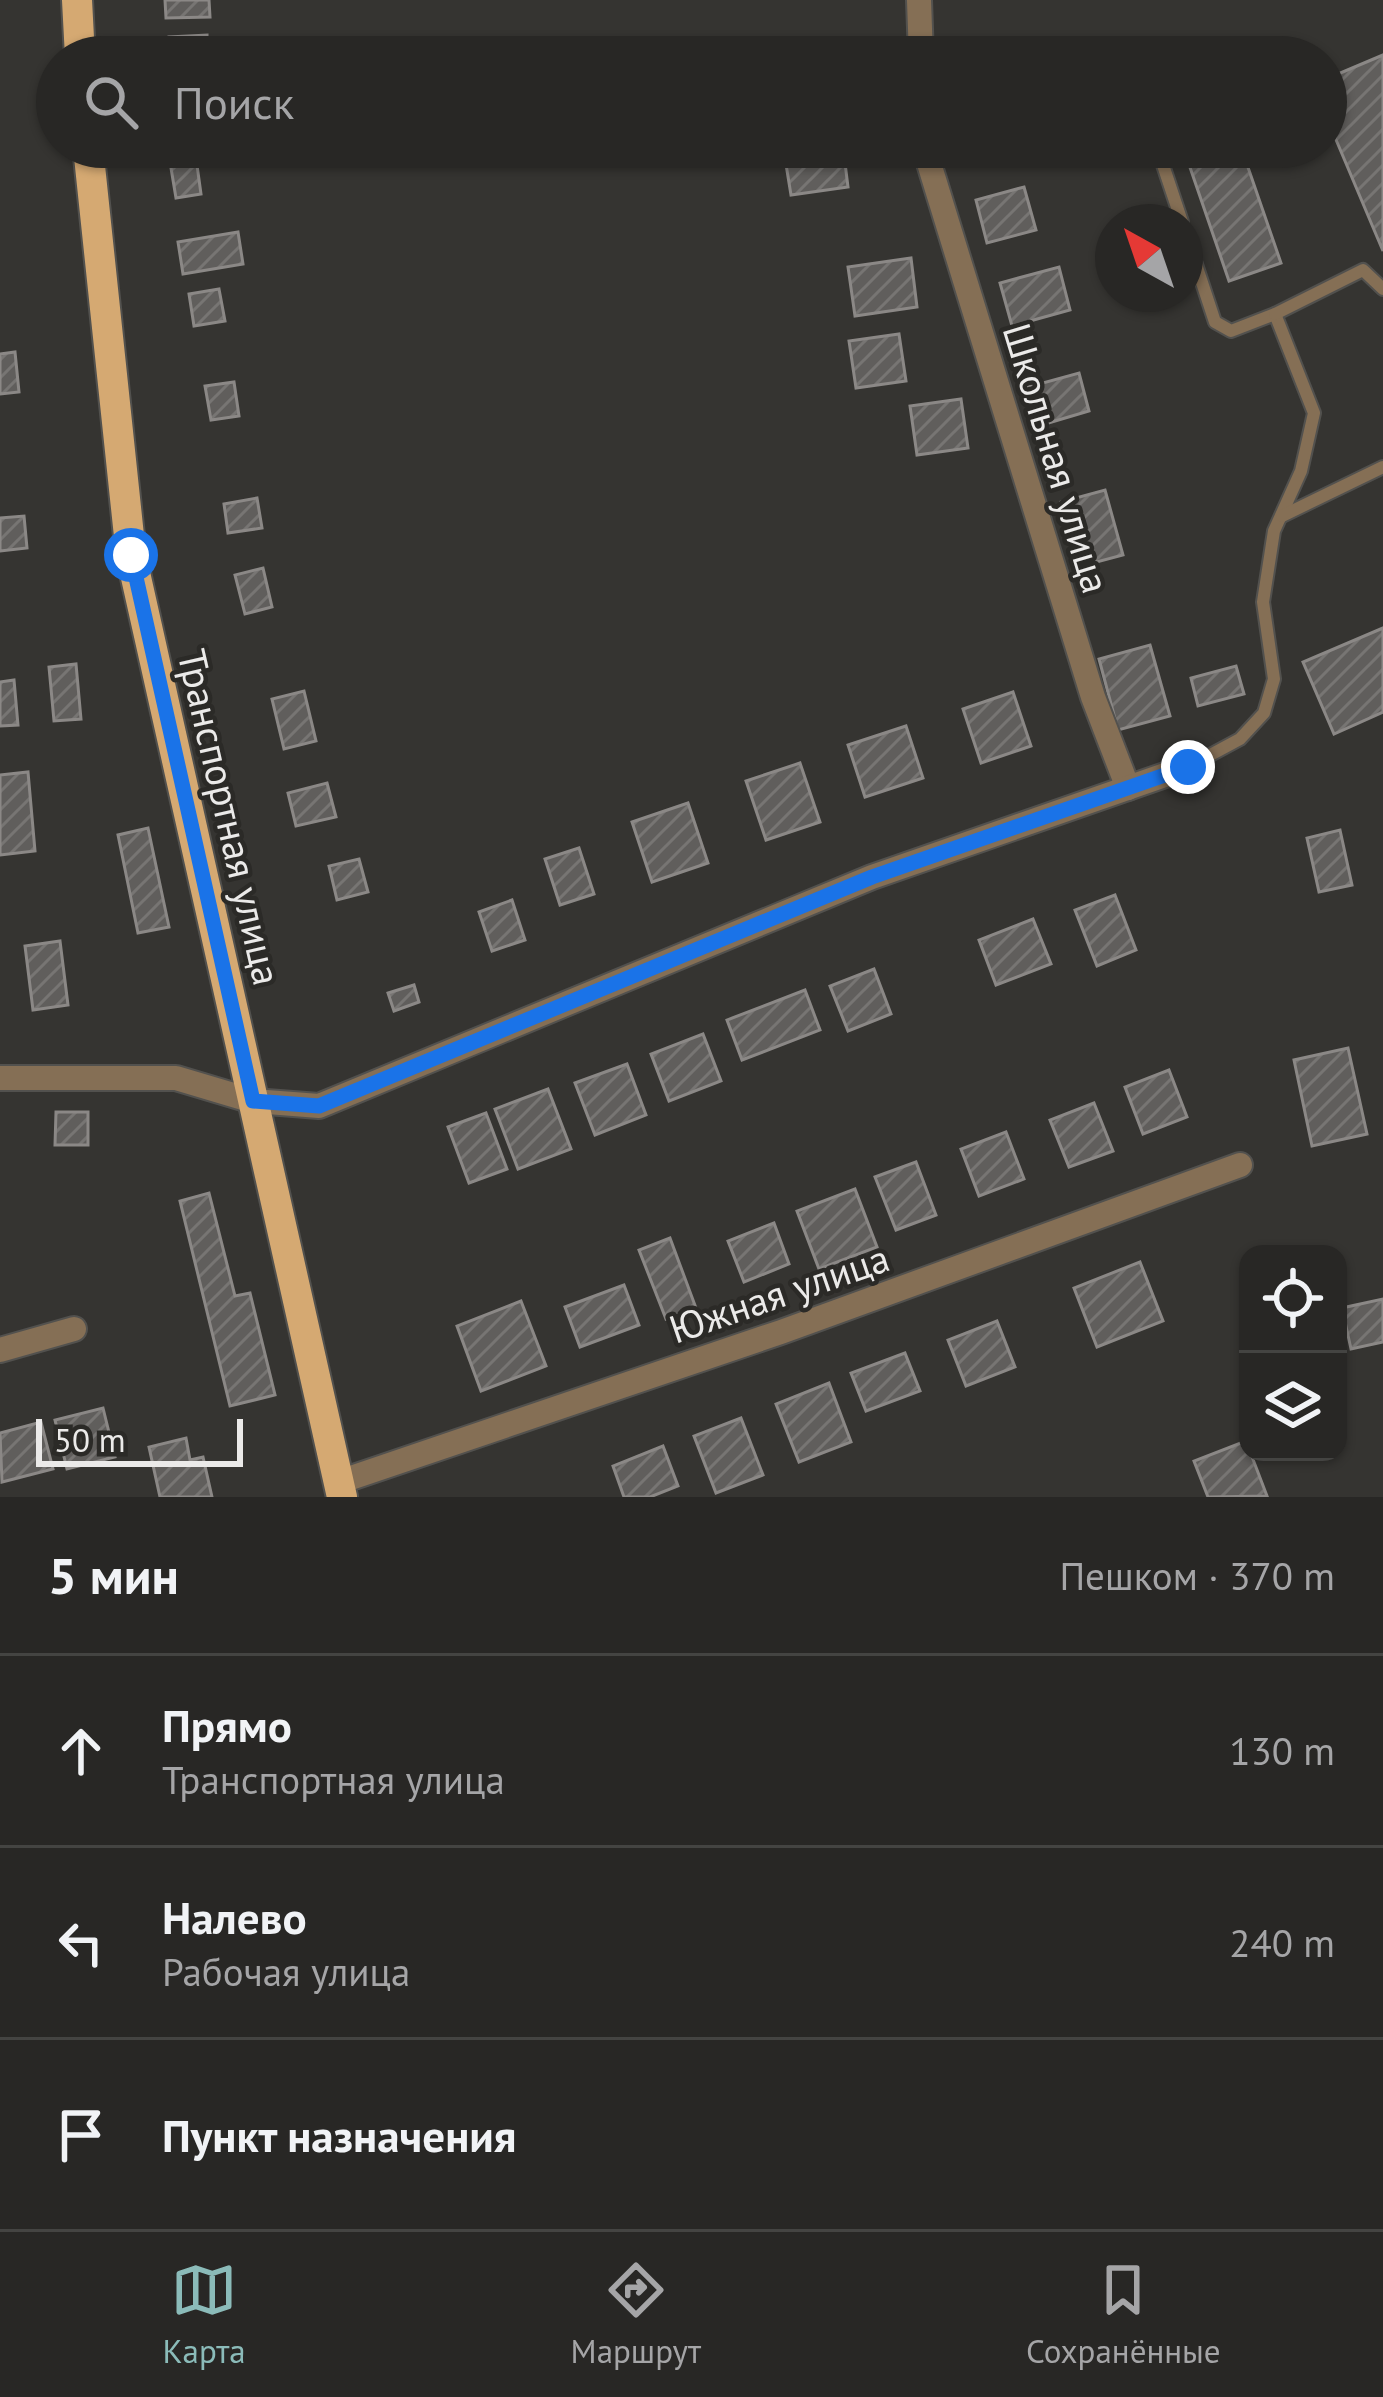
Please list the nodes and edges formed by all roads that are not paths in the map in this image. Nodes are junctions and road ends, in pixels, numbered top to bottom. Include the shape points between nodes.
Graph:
1 (77, 0) edge
2 (920, 0) edge
3 (79, 36) edge
4 (921, 36) edge
5 (90, 168) edge
6 (930, 168) edge
7 (1164, 168) edge
8 (1176, 204) edge
9 (1203, 286) edge
10 (1383, 289) edge
11 (1275, 314) junction
12 (1383, 466) edge
13 (1281, 516) junction
14 (1188, 767) joint
15 (1128, 788) junction
16 (0, 1078) edge
17 (253, 1101) junction
18 (1240, 1165) dead end
19 (74, 1329) dead end
20 (0, 1349) edge
21 (341, 1490) edge

1 - 3 main road
2 - 4 street
5 - 17 main road, Транспортная улица via 131,555
6 - 15 street, Школьная улица
7 - 8 lane
9 - 11 lane via 1215,322 1232,331
10 - 11 lane via 1363,270
11 - 13 lane via 1314,412
12 - 13 lane
13 - 14 lane via 1263,602 1274,679 1264,713 1240,739
14 - 15 street
15 - 17 street via 872,877 319,1106
16 - 17 street via 176,1078
17 - 21 main road, Транспортная улица
18 - 21 street, Южная улица
19 - 20 street

